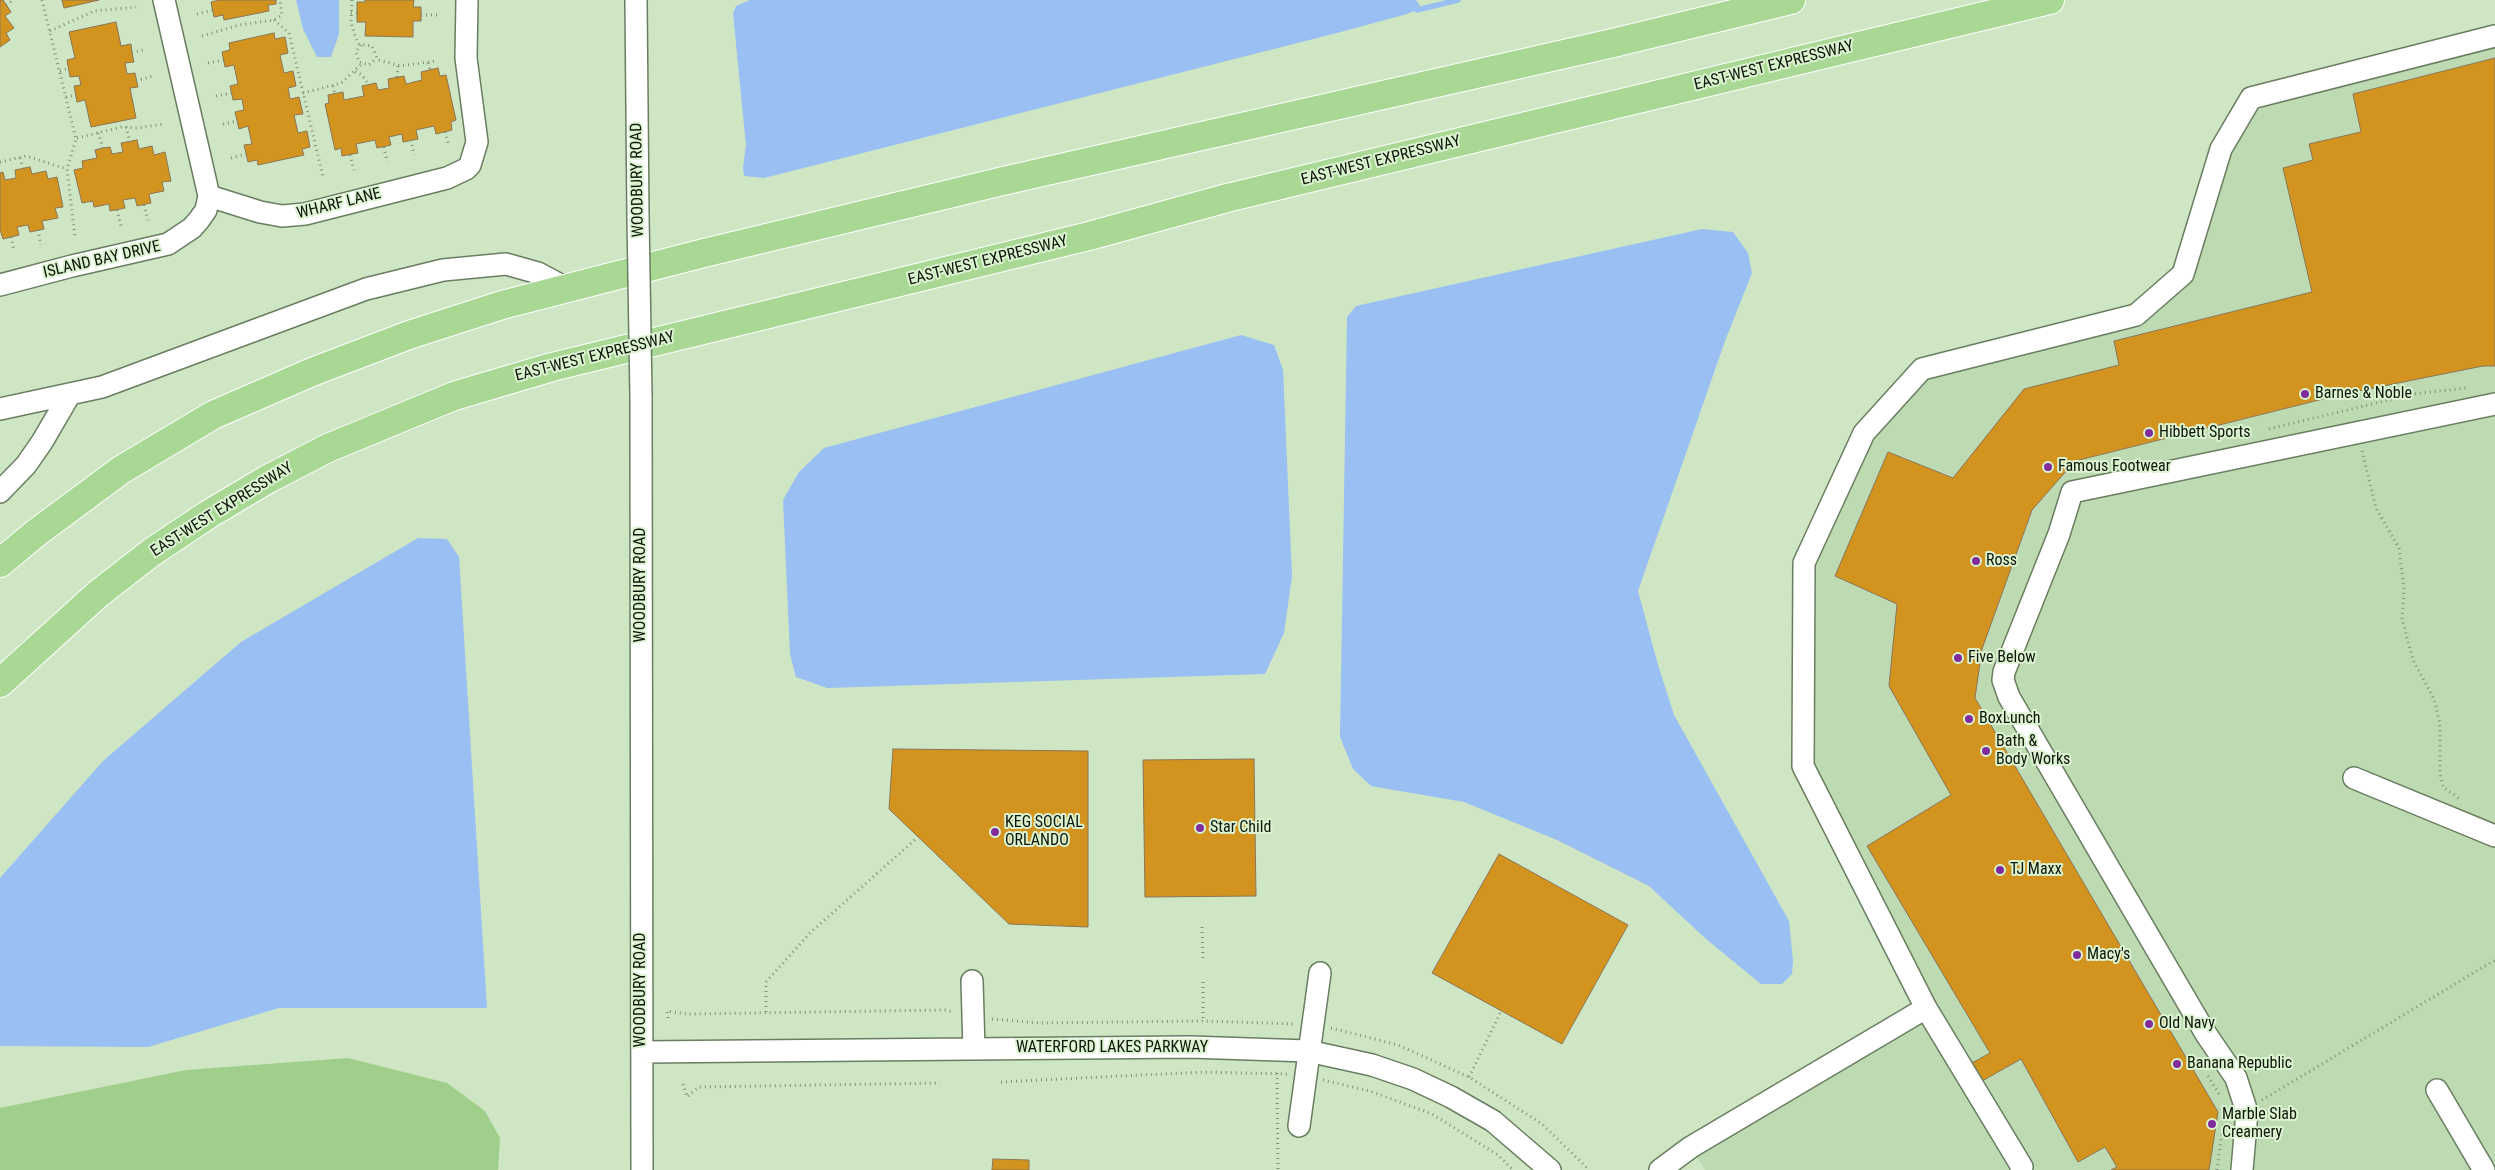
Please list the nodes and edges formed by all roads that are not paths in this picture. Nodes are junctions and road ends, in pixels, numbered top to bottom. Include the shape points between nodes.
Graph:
1 (164, 0) edge
2 (467, 0) edge
3 (636, 0) edge
4 (1790, 0) edge
5 (2050, 0) edge
6 (2495, 36) edge
7 (209, 196) junction
8 (0, 285) edge
9 (566, 288) junction
10 (70, 394) junction
11 (2495, 404) edge
12 (0, 409) edge
13 (0, 492) edge
14 (0, 563) edge
15 (0, 683) edge
16 (2354, 778) dead end
17 (2495, 836) edge
18 (1320, 973) dead end
19 (972, 981) dead end
20 (1926, 1008) junction
21 (974, 1048) junction
22 (1308, 1051) junction
23 (642, 1052) junction
24 (2437, 1090) dead end
25 (1299, 1126) dead end
26 (642, 1170) edge
27 (1550, 1170) edge
28 (1660, 1170) edge
29 (2022, 1170) edge
30 (2242, 1170) edge
31 (2484, 1170) edge

1 - 7 street
2 - 7 street, WHARF LANE via 466,58 477,142 474,157 466,169 447,178 294,216 272,216
3 - 23 street, WOODBURY ROAD, bridge via 641,396
4 - 9 highway via 994,183
5 - 15 highway, EAST-WEST EXPRESSWAY via 1226,198 1089,236 585,358 454,396 328,448 209,514 98,594
6 - 20 street via 2252,98 2221,149 2183,274 2136,315 1922,369 1864,433 1804,563 1803,766
7 - 8 street, ISLAND BAY DRIVE via 206,210 196,224 168,244
9 - 10 street via 538,273 506,264 443,270 366,289 102,387
9 - 14 highway via 409,336 312,372 213,415 121,470
10 - 12 street
10 - 13 street via 26,465
11 - 30 street via 2072,492 2003,680 2008,697 2206,1034 2236,1078 2236,1104 2247,1112
16 - 17 street
18 - 22 street
19 - 21 street
20 - 28 street via 1691,1147
20 - 29 street
21 - 22 street, WATERFORD LAKES PARKWAY via 1190,1047
21 - 23 street, WATERFORD LAKES PARKWAY
22 - 25 street
22 - 27 street, WATERFORD LAKES PARKWAY via 1372,1065 1438,1091 1493,1121
23 - 26 street, WOODBURY ROAD
24 - 31 street

